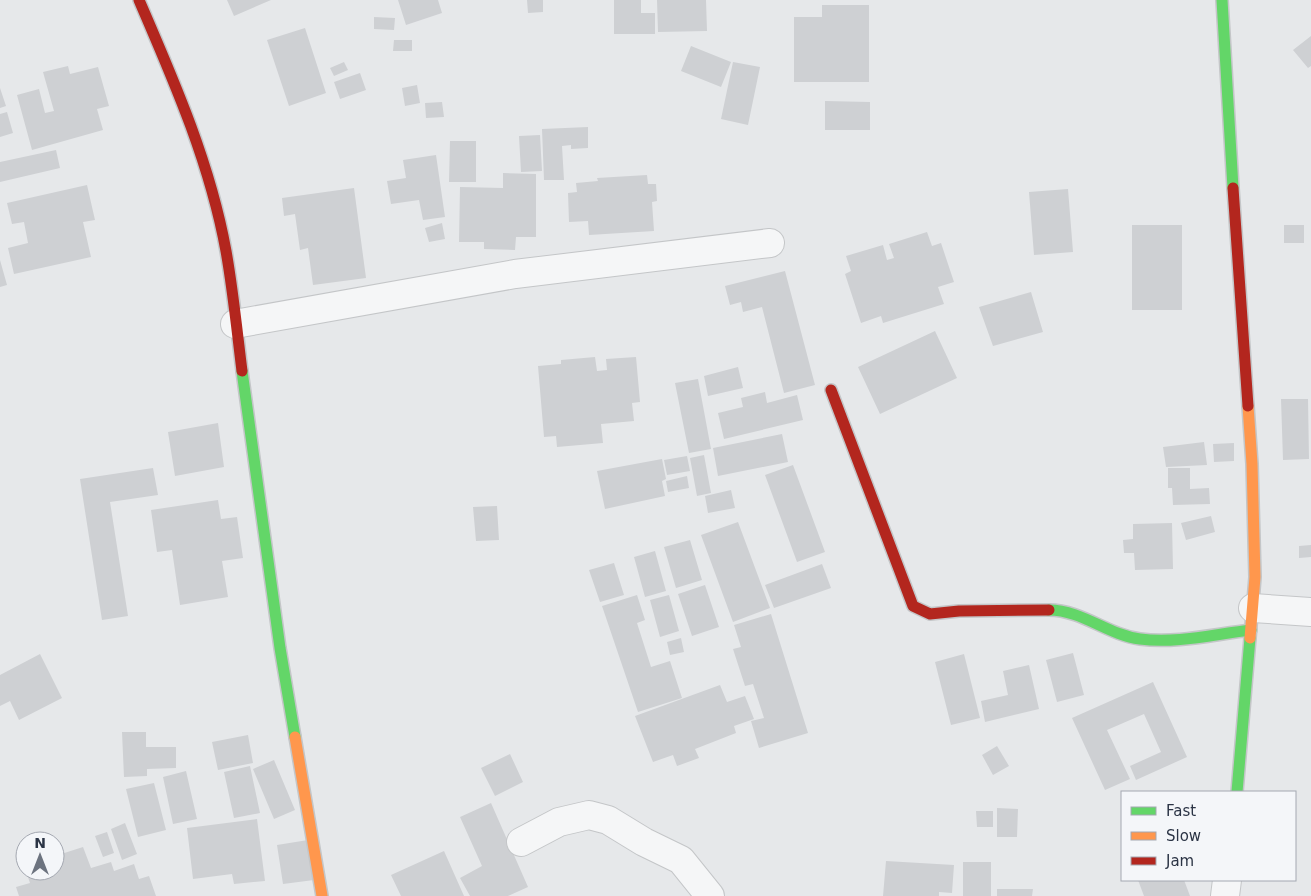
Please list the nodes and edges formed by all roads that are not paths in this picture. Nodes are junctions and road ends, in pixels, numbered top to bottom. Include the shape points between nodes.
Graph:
1 (139, 0) edge
2 (1222, 0) edge
3 (770, 244) dead end
4 (235, 324) junction
5 (831, 390) dead end
6 (1311, 612) edge
7 (1252, 619) junction
8 (1238, 791) edge
9 (521, 842) dead end
10 (1227, 881) edge
11 (322, 896) edge
12 (710, 896) edge
13 (1225, 896) edge

1 - 4 street via 184,104 208,177 226,250
2 - 7 street via 1252,464 1255,577
3 - 4 street via 515,274
4 - 11 street via 280,648
5 - 7 street via 913,606 930,614 1066,611 1139,639 1170,640
6 - 7 street
7 - 8 street
9 - 12 street via 558,822 589,815 608,820 681,860
10 - 13 street

